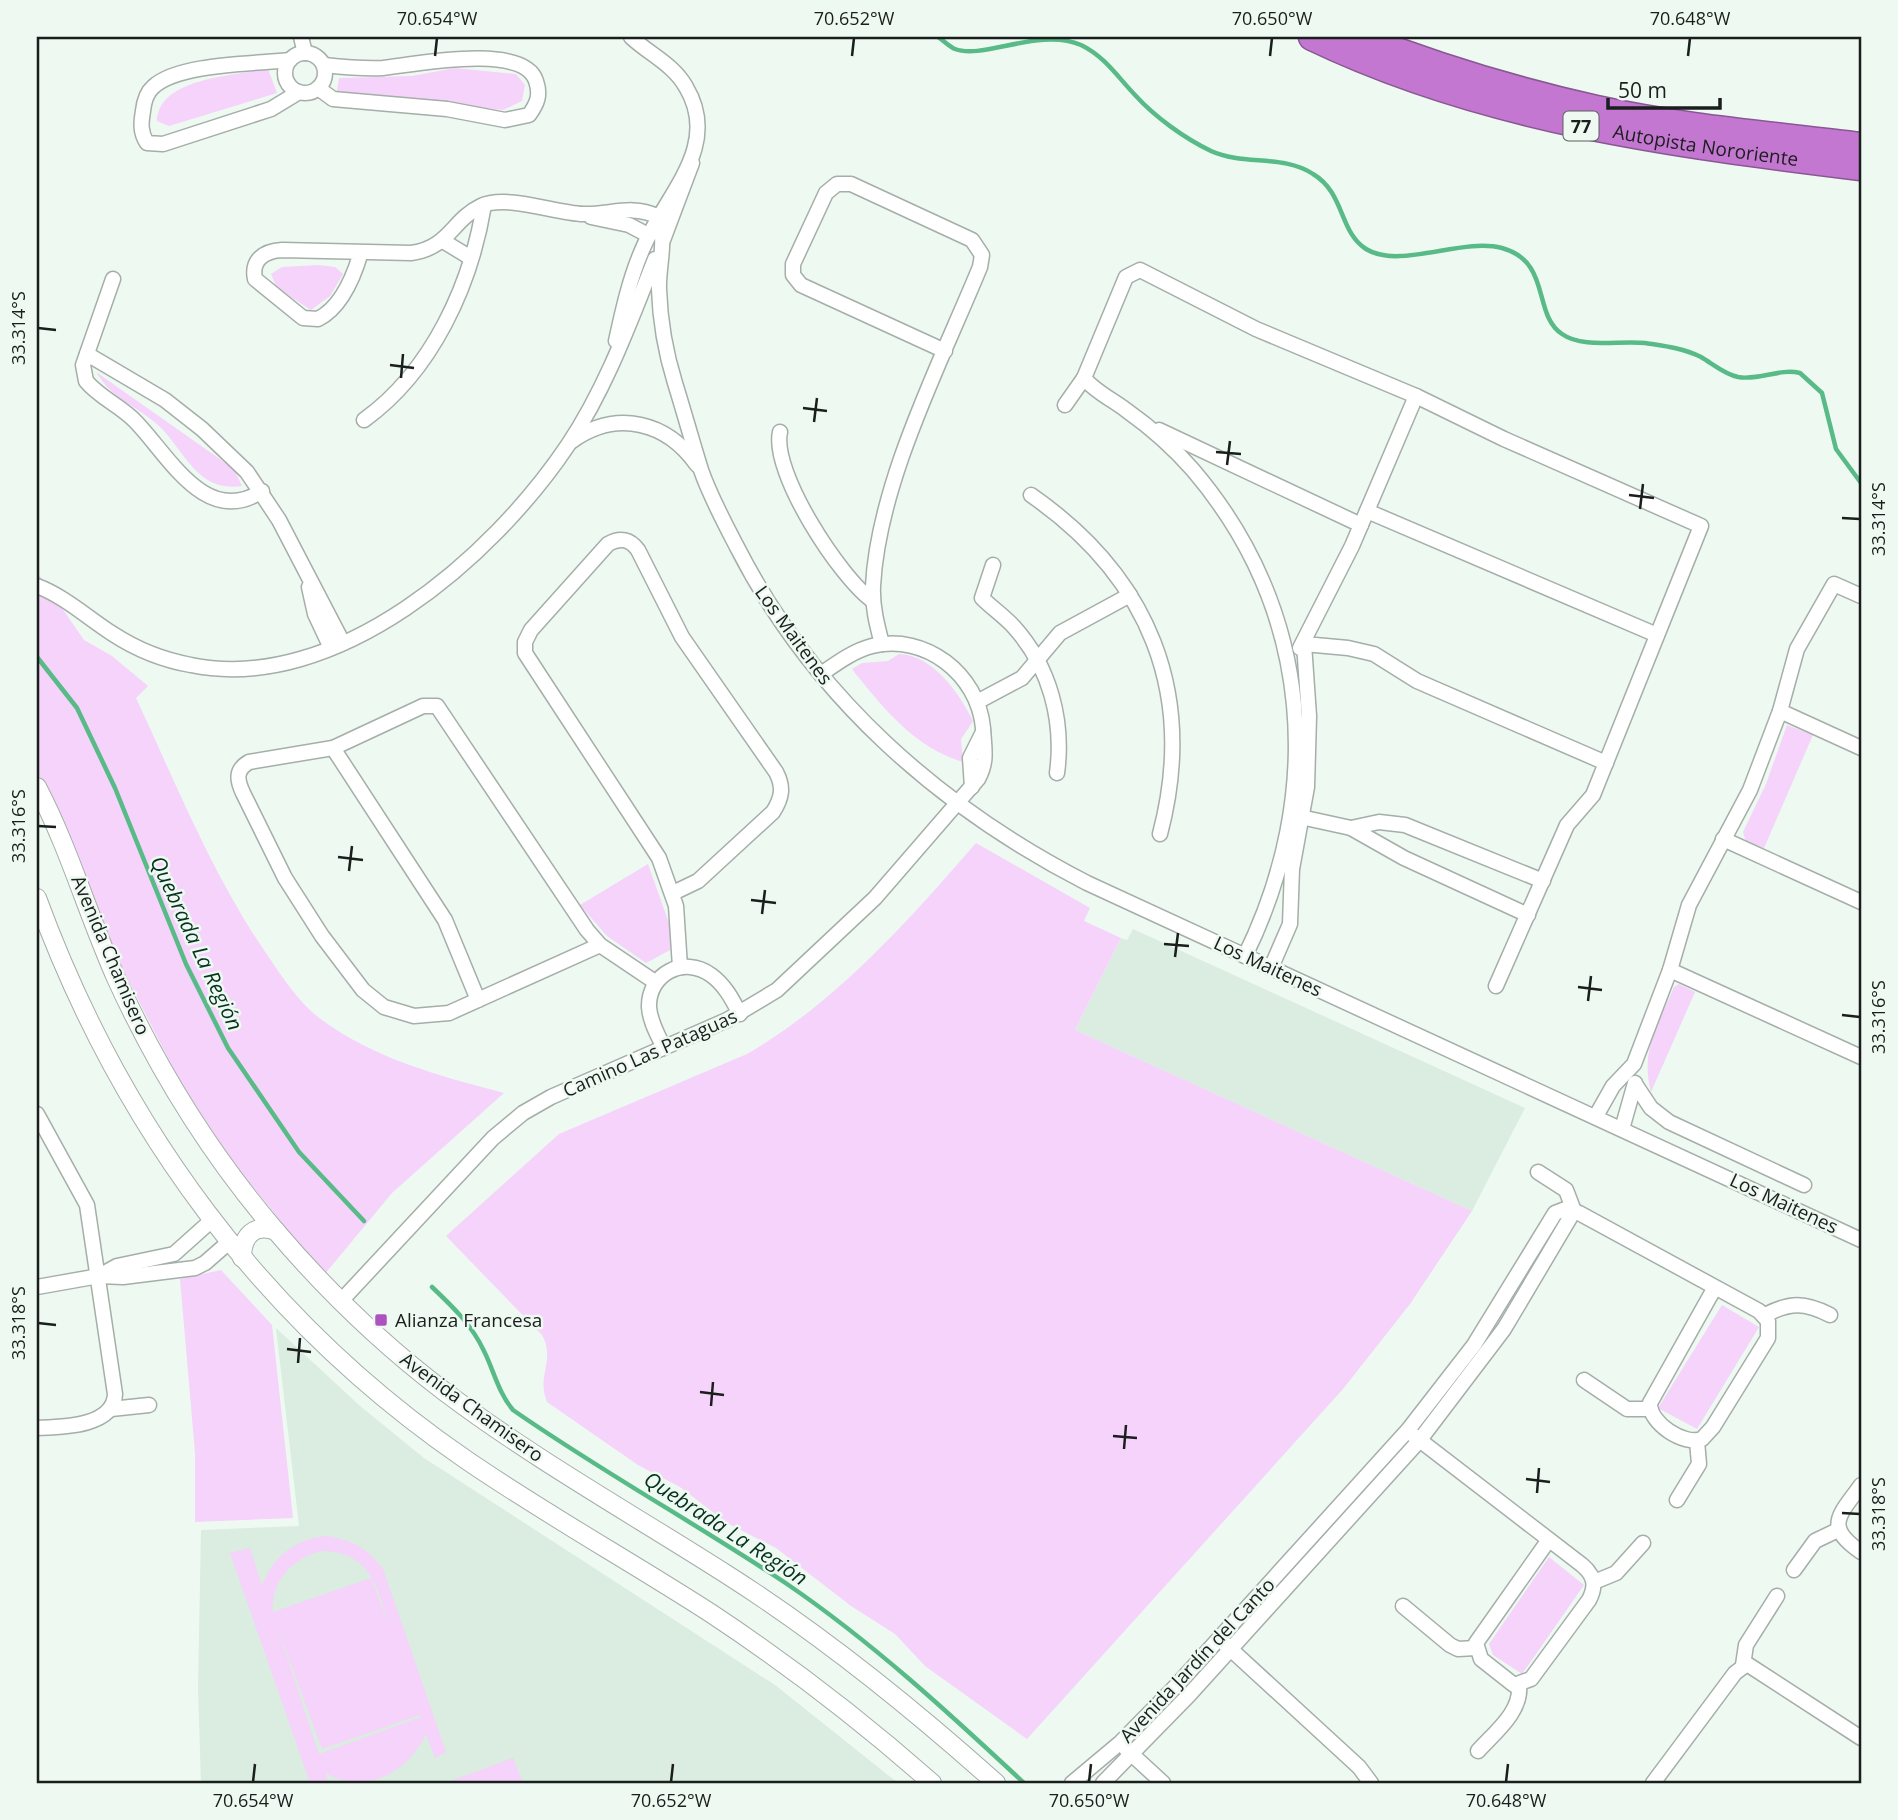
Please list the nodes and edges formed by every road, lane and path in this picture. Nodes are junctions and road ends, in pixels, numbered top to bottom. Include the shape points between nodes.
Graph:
1 (301, 37) edge
2 (631, 37) edge
3 (1312, 37) edge
4 (1360, 37) edge
5 (305, 53) junction
6 (290, 60) junction
7 (324, 65) junction
8 (318, 88) junction
9 (299, 92) junction
10 (1861, 146) edge
11 (692, 163) junction
12 (1861, 167) edge
13 (484, 205) junction
14 (583, 214) junction
15 (657, 216) junction
16 (655, 238) junction
17 (443, 241) junction
18 (361, 251) junction
19 (471, 258) junction
20 (113, 279) dead end
21 (945, 351) junction
22 (86, 354) junction
23 (1084, 378) junction
24 (1416, 396) junction
25 (1065, 405) dead end
26 (364, 420) dead end
27 (1142, 421) junction
28 (780, 432) dead end
29 (568, 444) junction
30 (1204, 453) junction
31 (1188, 464) junction
32 (701, 470) junction
33 (262, 491) junction
34 (1031, 495) dead end
35 (1367, 511) junction
36 (1361, 525) junction
37 (993, 565) dead end
38 (37, 586) edge
39 (1130, 594) junction
40 (1861, 596) edge
41 (873, 601) junction
42 (1657, 635) junction
43 (882, 644) junction
44 (1304, 644) junction
45 (337, 645) junction
46 (1288, 658) junction
47 (1038, 659) junction
48 (821, 674) junction
49 (977, 702) junction
50 (1780, 711) junction
51 (333, 748) junction
52 (1861, 748) edge
53 (1606, 762) junction
54 (1057, 773) dead end
55 (37, 787) edge
56 (958, 805) junction
57 (1297, 816) junction
58 (1351, 828) junction
59 (1160, 834) dead end
60 (1723, 839) junction
61 (1543, 881) junction
62 (673, 894) junction
63 (37, 898) edge
64 (1861, 902) edge
65 (1528, 915) junction
66 (600, 945) junction
67 (1245, 956) junction
68 (680, 967) junction
69 (1271, 968) junction
70 (1670, 970) junction
71 (656, 982) junction
72 (1496, 986) dead end
73 (478, 1000) junction
74 (740, 1014) junction
75 (664, 1048) junction
76 (1861, 1056) edge
77 (1634, 1064) junction
78 (1635, 1084) junction
79 (37, 1114) edge
80 (1596, 1116) junction
81 (1622, 1129) junction
82 (1538, 1172) dead end
83 (1804, 1185) dead end
84 (1574, 1211) junction
85 (212, 1220) junction
86 (276, 1231) junction
87 (1861, 1240) edge
88 (229, 1242) junction
89 (242, 1258) junction
90 (99, 1276) junction
91 (37, 1287) edge
92 (1714, 1289) junction
93 (341, 1301) junction
94 (1830, 1314) dead end
95 (1765, 1315) junction
96 (1491, 1320) junction
97 (1504, 1329) junction
98 (1584, 1380) dead end
99 (149, 1405) dead end
100 (111, 1409) junction
101 (1650, 1409) junction
102 (37, 1428) edge
103 (1408, 1430) junction
104 (1419, 1441) junction
105 (1697, 1441) junction
106 (1861, 1485) edge
107 (1676, 1500) dead end
108 (1838, 1530) junction
109 (1316, 1532) junction
110 (1548, 1541) junction
111 (1327, 1543) junction
112 (1643, 1543) dead end
113 (1861, 1552) edge
114 (1794, 1570) dead end
115 (1594, 1583) junction
116 (1777, 1596) dead end
117 (1403, 1606) dead end
118 (1220, 1638) junction
119 (1476, 1648) junction
120 (1230, 1649) junction
121 (1743, 1665) junction
122 (1519, 1685) junction
123 (1861, 1738) edge
124 (1121, 1742) junction
125 (1478, 1751) dead end
126 (1132, 1755) junction
127 (932, 1783) edge
128 (996, 1783) edge
129 (1072, 1783) edge
130 (1103, 1783) edge
131 (1163, 1783) edge
132 (1370, 1783) edge
133 (1653, 1783) edge

1 - 5 street
2 - 11 street via 670,67 694,101 699,127
3 - 12 highway, Autopista Nororiente / 77 via 1425,82 1569,123 1715,149
4 - 10 highway, Autopista Nororiente / 77 via 1461,73 1596,108
5 - 6 street
5 - 7 street
6 - 9 street via 285,75
6 - 9 street via 213,67 163,80 145,100 142,136 146,143 163,144 271,109
7 - 8 street via 325,80
7 - 8 street via 383,68 454,58 503,62 522,66 534,75 539,88 537,103 529,115 505,120 447,109 333,99
8 - 9 street
11 - 15 street
11 - 16 street
13 - 14 street via 507,202
13 - 17 street
13 - 19 street
14 - 15 street via 630,209
14 - 16 street via 629,225
15 - 16 street
16 - 29 street via 627,332
16 - 32 street, Los Maitenes via 666,345
17 - 18 street via 419,252
17 - 19 street
18 - 18 street via 274,250 258,260 255,279 303,318 318,319 345,290
19 - 26 street via 447,317 422,361 393,396
20 - 22 street
21 - 21 street via 980,267 982,255 977,244 851,184 832,186 793,264 794,279
21 - 41 street via 891,488 877,552
22 - 33 street via 184,414
22 - 33 street via 82,372 89,385 137,422 192,486 229,502
23 - 24 street via 1126,277 1140,270 1256,329
23 - 25 street
23 - 27 street
24 - 35 street
24 - 42 street via 1701,526
27 - 30 street
27 - 31 street
28 - 41 street via 780,456 812,522 838,564
29 - 32 street, Los Maitenes via 604,426 640,424 672,437
29 - 45 street via 521,507 467,560 404,608
30 - 31 street via 1194,454
30 - 36 street
31 - 46 street via 1245,545 1270,597
32 - 48 street, Los Maitenes via 760,590
33 - 45 street
34 - 39 street via 1089,541
35 - 36 street
35 - 42 street
36 - 44 street
37 - 47 street via 982,598 1012,624
38 - 45 street via 132,645 191,665 231,670 268,667
39 - 47 street via 1060,633
39 - 59 street via 1160,660 1170,707 1171,771
40 - 50 street via 1834,584 1800,643
41 - 43 street
42 - 53 street
43 - 48 street via 853,653
43 - 49 street via 908,646 943,659
44 - 46 street
44 - 53 street via 1374,654 1417,681
44 - 57 street via 1309,751
46 - 57 street via 1297,733
47 - 49 street via 1022,678
47 - 54 street via 1058,724
48 - 56 street, Los Maitenes via 896,754
49 - 56 street, Camino Las Pataguas via 983,732 970,758 972,787
50 - 52 street
50 - 60 street via 1750,790
51 - 66 street via 422,706 437,706
51 - 73 street via 445,920
51 - 73 street via 249,762 239,771 243,793 285,878 344,966 374,1000 404,1014 427,1016 449,1013
53 - 61 street via 1587,806 1567,825
55 - 86 street, Avenida Chamisero via 145,1036 205,1136
56 - 67 street, Los Maitenes via 1056,867
56 - 74 street, Camino Las Pataguas via 843,931 778,990
57 - 58 street
57 - 67 street
57 - 69 street via 1290,923
58 - 61 street via 1379,822 1405,825
58 - 65 street via 1404,858
60 - 64 street
60 - 70 street via 1689,905
61 - 65 street
62 - 62 street via 653,848 525,653 531,630 608,544 620,540 636,547 682,637 776,772 781,788 773,812 698,881
62 - 68 street
63 - 85 street via 75,994 112,1069 154,1139
65 - 72 street
66 - 71 street
66 - 73 street
67 - 69 street, Los Maitenes
68 - 71 street
68 - 74 street via 712,975
69 - 80 street, Los Maitenes
70 - 76 street
70 - 77 street
71 - 75 street via 650,1015
74 - 75 street, Camino Las Pataguas
75 - 93 street, Camino Las Pataguas via 551,1097 512,1121
77 - 78 street
77 - 80 street via 1613,1086
78 - 81 street
78 - 83 street via 1651,1108 1669,1122
79 - 90 street via 85,1198
80 - 81 street, Los Maitenes
81 - 87 street, Los Maitenes
82 - 84 street via 1566,1190
84 - 92 street
84 - 96 street, Avenida Jardín del Canto via 1562,1209 1549,1220
84 - 97 street, Avenida Jardín del Canto
85 - 88 street
85 - 90 street via 174,1254 117,1266
86 - 89 street via 252,1231 243,1244
86 - 93 street, Avenida Chamisero
88 - 89 street
88 - 90 street via 195,1268
89 - 127 street via 310,1330 421,1427 490,1476 743,1635
90 - 91 street
90 - 100 street via 115,1394
92 - 95 street
92 - 101 street
93 - 128 street, Avenida Chamisero via 392,1349 467,1408 813,1633
94 - 95 street via 1804,1303
95 - 105 street via 1770,1326 1768,1338 1713,1427
96 - 97 street
96 - 103 street, Avenida Jardín del Canto
97 - 104 street, Avenida Jardín del Canto
98 - 101 street via 1627,1409
99 - 100 street
100 - 102 street via 77,1423
101 - 105 street via 1658,1422
103 - 104 street
103 - 109 street, Avenida Jardín del Canto
104 - 110 street
104 - 111 street, Avenida Jardín del Canto
105 - 107 street via 1699,1464
106 - 108 street via 1839,1517
108 - 113 street
108 - 114 street via 1815,1541
109 - 111 street
109 - 118 street, Avenida Jardín del Canto
110 - 115 street via 1586,1569
110 - 119 street via 1480,1634
111 - 120 street, Avenida Jardín del Canto
112 - 115 street via 1616,1573
115 - 122 street via 1589,1600 1531,1679
116 - 121 street via 1746,1645
117 - 119 street via 1455,1647
118 - 120 street
118 - 124 street, Avenida Jardín del Canto
119 - 122 street via 1481,1659 1506,1681
120 - 126 street, Avenida Jardín del Canto
120 - 132 street via 1359,1767
121 - 123 street via 1753,1666
121 - 133 street
122 - 125 street via 1515,1709
124 - 126 street
124 - 129 street, Avenida Jardín del Canto
126 - 130 street, Avenida Jardín del Canto
126 - 131 street

